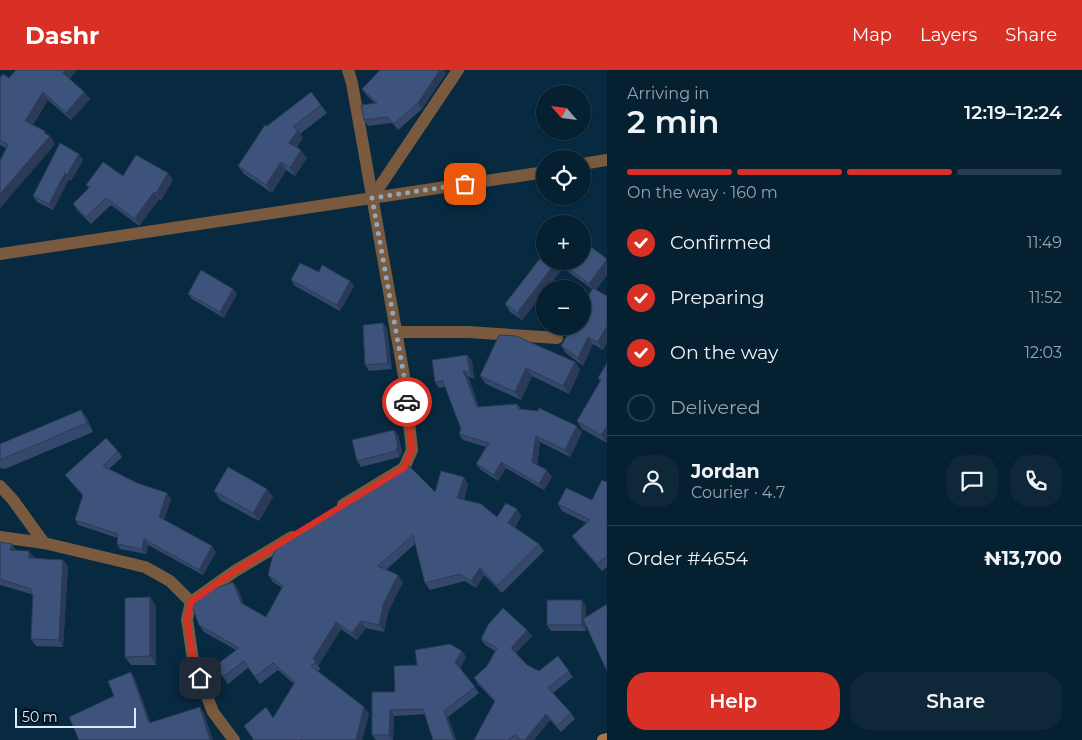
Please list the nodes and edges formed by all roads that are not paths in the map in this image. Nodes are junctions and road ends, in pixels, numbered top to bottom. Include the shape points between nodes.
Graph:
1 (348, 70) edge
2 (458, 70) edge
3 (607, 160) edge
4 (591, 163) edge
5 (536, 173) edge
6 (372, 198) junction
7 (0, 254) edge
8 (396, 332) junction
9 (557, 338) dead end
10 (0, 486) edge
11 (334, 511) edge
12 (302, 531) edge
13 (0, 537) edge
14 (44, 543) junction
15 (191, 602) junction
16 (607, 739) edge
17 (234, 740) edge
18 (603, 740) edge

1 - 6 street
2 - 6 street
3 - 4 street
5 - 6 street
6 - 7 street
6 - 8 street
8 - 9 street via 468,332
8 - 11 street via 412,450 404,468
10 - 14 street
12 - 15 street
13 - 14 street
14 - 15 street via 145,567 170,581
15 - 17 street via 187,620 193,660 213,712
16 - 18 street

